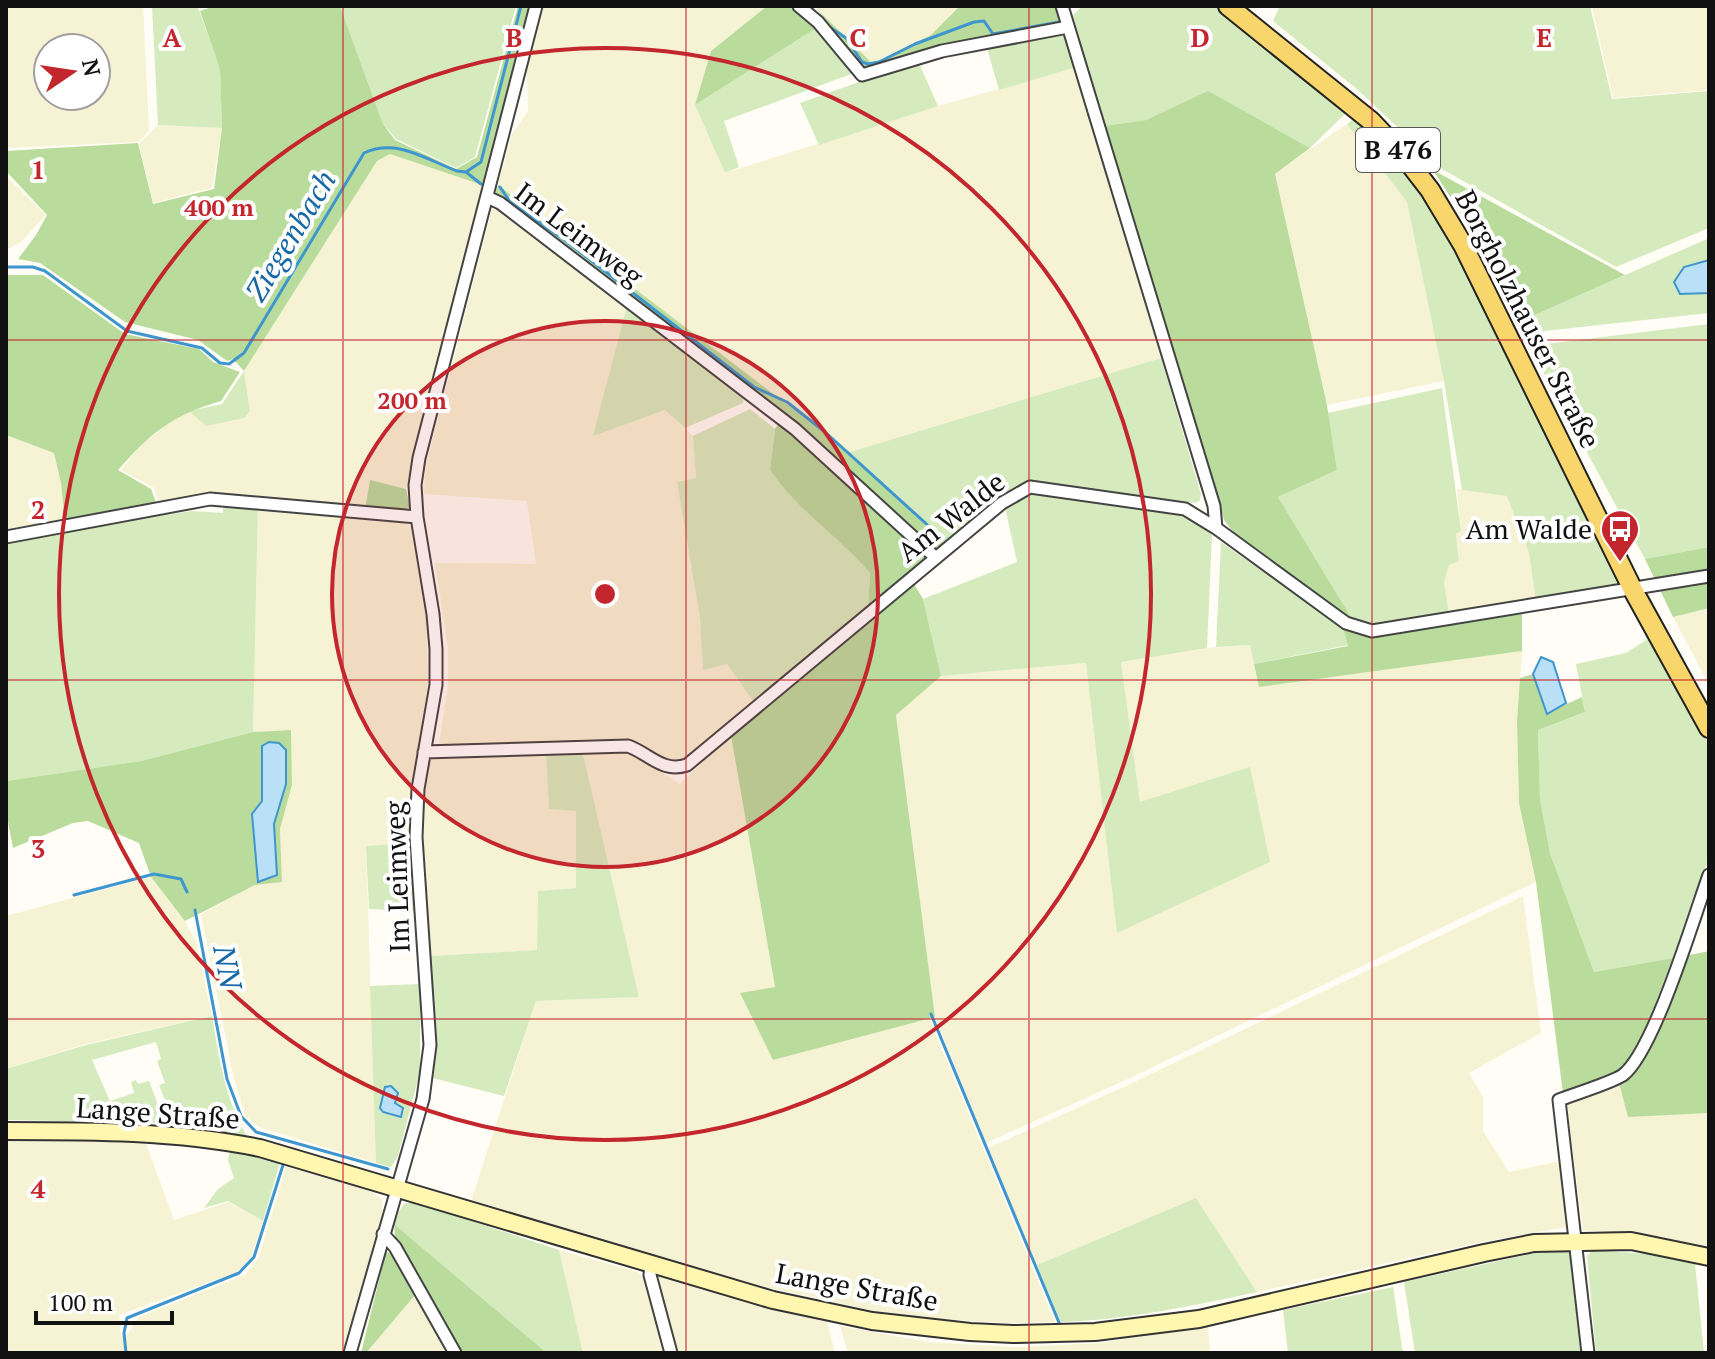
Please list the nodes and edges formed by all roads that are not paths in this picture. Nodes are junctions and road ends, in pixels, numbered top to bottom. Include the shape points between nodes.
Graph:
1 (536, 6) edge
2 (799, 6) edge
3 (1062, 6) edge
4 (1228, 6) edge
5 (1068, 27) junction
6 (487, 197) junction
7 (417, 517) junction
8 (1216, 528) junction
9 (6, 537) edge
10 (936, 558) junction
11 (1709, 576) edge
12 (1633, 590) junction
13 (1709, 728) edge
14 (424, 752) junction
15 (1709, 875) edge
16 (6, 1131) edge
17 (397, 1187) junction
18 (383, 1234) junction
19 (1577, 1240) junction
20 (1709, 1257) edge
21 (651, 1263) junction
22 (350, 1353) edge
23 (455, 1353) edge
24 (671, 1353) edge
25 (1588, 1353) edge

1 - 6 street, Im Leimweg
2 - 5 street via 862,75 942,51
3 - 5 street
4 - 12 main road, Borgholzhauser Straße / B 476 via 1371,121 1430,190 1463,245
5 - 8 street via 1210,492
6 - 7 street, Im Leimweg via 419,458
6 - 10 street, Im Leimweg via 795,429
7 - 9 street via 210,499
7 - 14 street, Im Leimweg via 436,649 436,685
8 - 10 street, Am Walde via 1185,509 1030,487 1002,503
8 - 12 street, Am Walde via 1346,623 1372,631
10 - 14 street, Am Walde via 687,765 667,768 628,746
11 - 12 street
12 - 13 main road, Borgholzhauser Straße / B 476
14 - 17 street, Im Leimweg via 416,837 430,1045 423,1099
15 - 19 street via 1641,1051 1623,1075 1559,1100
16 - 17 street, Lange Straße via 206,1138
17 - 18 street, Im Leimweg
17 - 21 street, Lange Straße
18 - 22 street, Im Leimweg
18 - 23 street
19 - 20 street, Lange Straße via 1631,1241
19 - 21 street, Lange Straße via 1484,1253 1199,1319 1095,1332 1013,1334 835,1314
19 - 25 street
21 - 24 street

